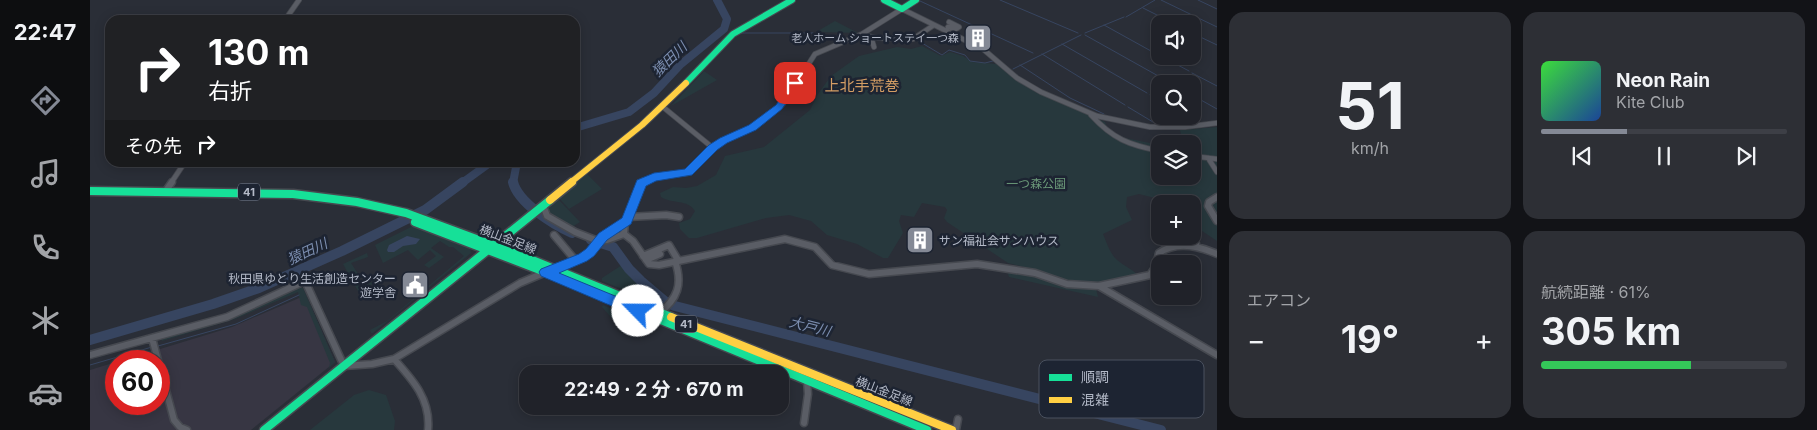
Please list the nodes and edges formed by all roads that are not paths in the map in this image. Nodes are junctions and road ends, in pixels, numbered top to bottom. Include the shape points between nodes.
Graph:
1 (299, 0) edge
2 (792, 0) edge
3 (884, 0) edge
4 (916, 0) edge
5 (902, 8) junction
6 (288, 15) edge
7 (954, 18) dead end
8 (934, 25) junction
9 (947, 26) junction
10 (861, 35) junction
11 (871, 37) junction
12 (874, 46) dead end
13 (663, 107) junction
14 (1090, 114) junction
15 (1217, 123) edge
16 (713, 148) junction
17 (1151, 149) edge
18 (1201, 157) edge
19 (1208, 158) junction
20 (1217, 159) edge
21 (182, 167) edge
22 (1217, 172) edge
23 (90, 191) edge
24 (165, 192) junction
25 (90, 196) edge
26 (1217, 197) edge
27 (540, 208) junction
28 (404, 215) junction
29 (679, 217) dead end
30 (627, 219) junction
31 (1217, 221) edge
32 (554, 234) dead end
33 (624, 234) junction
34 (599, 242) junction
35 (491, 247) junction
36 (1195, 247) joint
37 (660, 254) dead end
38 (1217, 254) edge
39 (644, 258) junction
40 (677, 260) junction
41 (576, 261) junction
42 (556, 270) junction
43 (545, 272) junction
44 (1099, 286) junction
45 (656, 315) junction
46 (154, 344) junction
47 (90, 355) edge
48 (1217, 355) edge
49 (394, 359) junction
50 (344, 366) junction
51 (807, 382) junction
52 (958, 419) dead end
53 (804, 424) dead end
54 (187, 430) edge
55 (264, 430) edge
56 (428, 430) edge
57 (928, 430) edge
58 (952, 430) edge
59 (956, 430) edge

1 - 6 street
2 - 13 main road via 733,34
3 - 5 main road
4 - 5 main road
5 - 8 street
5 - 10 street
7 - 9 street
8 - 9 street
8 - 11 street via 913,39
9 - 14 street via 983,49 1017,78
10 - 11 street
10 - 16 street via 815,54 783,104 752,128
11 - 12 street
13 - 16 street
13 - 27 main road
14 - 15 street via 1150,127
14 - 17 street via 1108,134
16 - 30 street via 688,173 654,177 641,183
18 - 19 street
19 - 20 street
19 - 22 street
21 - 24 street
23 - 24 main road, 横山金足線 / 41
24 - 28 main road, 横山金足線 / 41 via 293,194 357,202
25 - 28 main road, 横山金足線 / 41 via 297,200
26 - 31 street via 1208,206
27 - 34 street via 554,221
27 - 35 main road
28 - 35 main road, 横山金足線 / 41
29 - 30 street via 655,214
30 - 33 street
30 - 34 street
32 - 41 street
33 - 34 street
33 - 39 street
34 - 41 street via 590,253
35 - 42 main road, 横山金足線 / 41
35 - 43 main road, 横山金足線 / 41
35 - 50 main road
36 - 38 street
36 - 44 street via 1162,250 1150,275
37 - 39 street
39 - 40 street via 649,264 659,266
39 - 40 street via 669,245
40 - 44 street via 785,238 815,247 832,265 869,274 977,264 1035,273 1074,286
40 - 45 street via 679,291
41 - 42 street
42 - 43 street
42 - 45 main road, 横山金足線 / 41
43 - 45 main road, 横山金足線 / 41
43 - 49 street via 520,283
44 - 48 street
45 - 51 main road, 横山金足線 / 41
45 - 58 main road, 横山金足線 / 41
46 - 47 street
46 - 50 street via 227,317 305,281
46 - 54 street via 174,420
49 - 50 street
49 - 56 street via 410,376 425,401 430,421
50 - 55 main road
51 - 53 street
51 - 57 main road, 横山金足線 / 41
52 - 59 street

